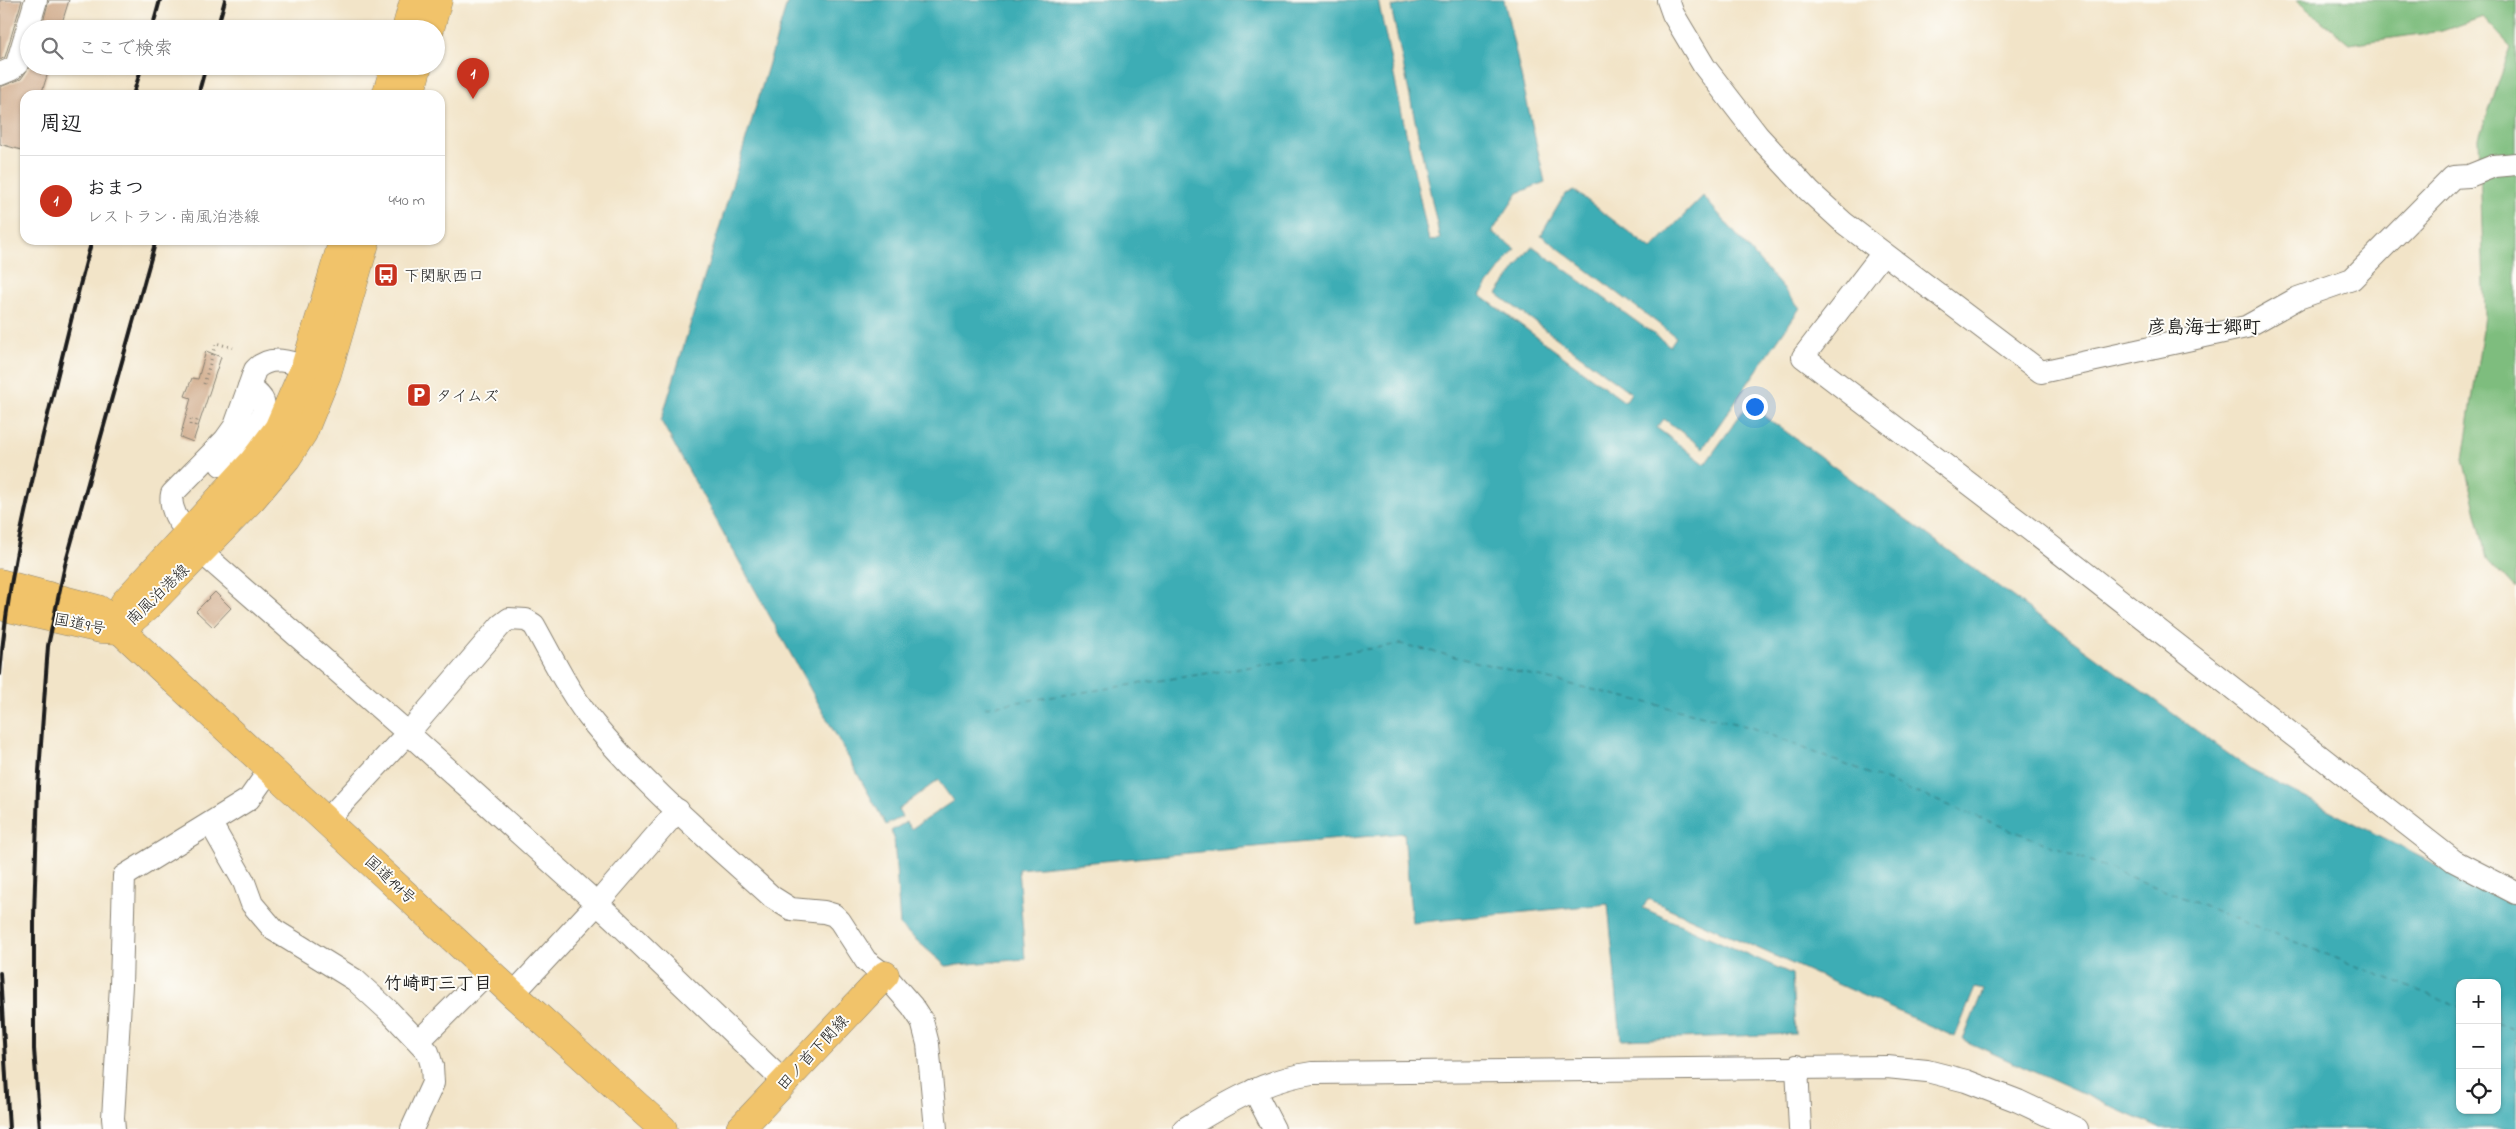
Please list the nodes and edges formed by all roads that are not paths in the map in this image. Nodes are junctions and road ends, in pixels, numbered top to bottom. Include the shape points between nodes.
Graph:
1 (36, 0) edge
2 (414, 0) edge
3 (438, 0) edge
4 (1668, 0) edge
5 (30, 20) edge
6 (408, 20) edge
7 (432, 20) edge
8 (20, 54) edge
9 (0, 74) edge
10 (392, 75) edge
11 (416, 75) edge
12 (387, 90) edge
13 (411, 90) edge
14 (2516, 164) edge
15 (342, 245) edge
16 (364, 245) edge
17 (1883, 253) junction
18 (316, 370) junction
19 (194, 541) junction
20 (0, 582) edge
21 (0, 606) edge
22 (120, 630) junction
23 (408, 733) junction
24 (271, 768) junction
25 (678, 810) junction
26 (327, 820) junction
27 (211, 824) junction
28 (2516, 893) edge
29 (596, 905) junction
30 (488, 971) junction
31 (885, 975) junction
32 (513, 994) junction
33 (419, 1041) junction
34 (1797, 1066) junction
35 (784, 1082) junction
36 (1254, 1090) junction
37 (114, 1129) edge
38 (412, 1129) edge
39 (663, 1129) edge
40 (740, 1129) edge
41 (936, 1129) edge
42 (1184, 1129) edge
43 (1274, 1129) edge
44 (1800, 1129) edge
45 (2077, 1129) edge

1 - 5 street
2 - 6 main road
3 - 7 main road
4 - 17 street via 1704,66 1758,136 1809,191
8 - 9 street via 17,64
10 - 12 main road
11 - 13 main road
14 - 17 street via 2452,177 2352,278 2298,298 2246,327 2041,372
15 - 18 main road, 南風泊港線
16 - 18 main road, 南風泊港線
17 - 28 street via 1804,357 2454,861
18 - 19 main road, 南風泊港線 via 267,446
18 - 19 main road, 南風泊港線 via 303,433 268,481
18 - 19 street via 281,360 267,361 255,370 235,426 172,494 171,508
19 - 22 main road, 南風泊港線 via 147,607
19 - 23 street
20 - 22 main road, 国道9号 via 98,609
21 - 22 main road, 国道9号 via 101,629
22 - 24 main road, 国道191号
23 - 25 street via 501,625 509,618 526,620 534,625 573,694 595,725
23 - 26 street
23 - 29 street
24 - 26 main road, 国道191号
24 - 27 street via 249,799
25 - 29 street
25 - 31 street via 772,897 791,909 834,915 866,961
26 - 30 main road, 国道191号
27 - 33 street via 244,882 252,904 274,930 354,980
27 - 37 street via 124,876
29 - 32 street
29 - 35 street
30 - 32 main road, 国道191号
30 - 33 street
31 - 35 main road, 田ノ首下関線
31 - 41 street via 922,1021 928,1044
32 - 39 main road, 国道191号
33 - 38 street via 428,1052 433,1083
34 - 36 street via 1312,1073 1291,1076
34 - 44 street
34 - 45 street via 1927,1071 1966,1081 2018,1101
35 - 40 main road, 田ノ首下関線
36 - 42 street
36 - 43 street

